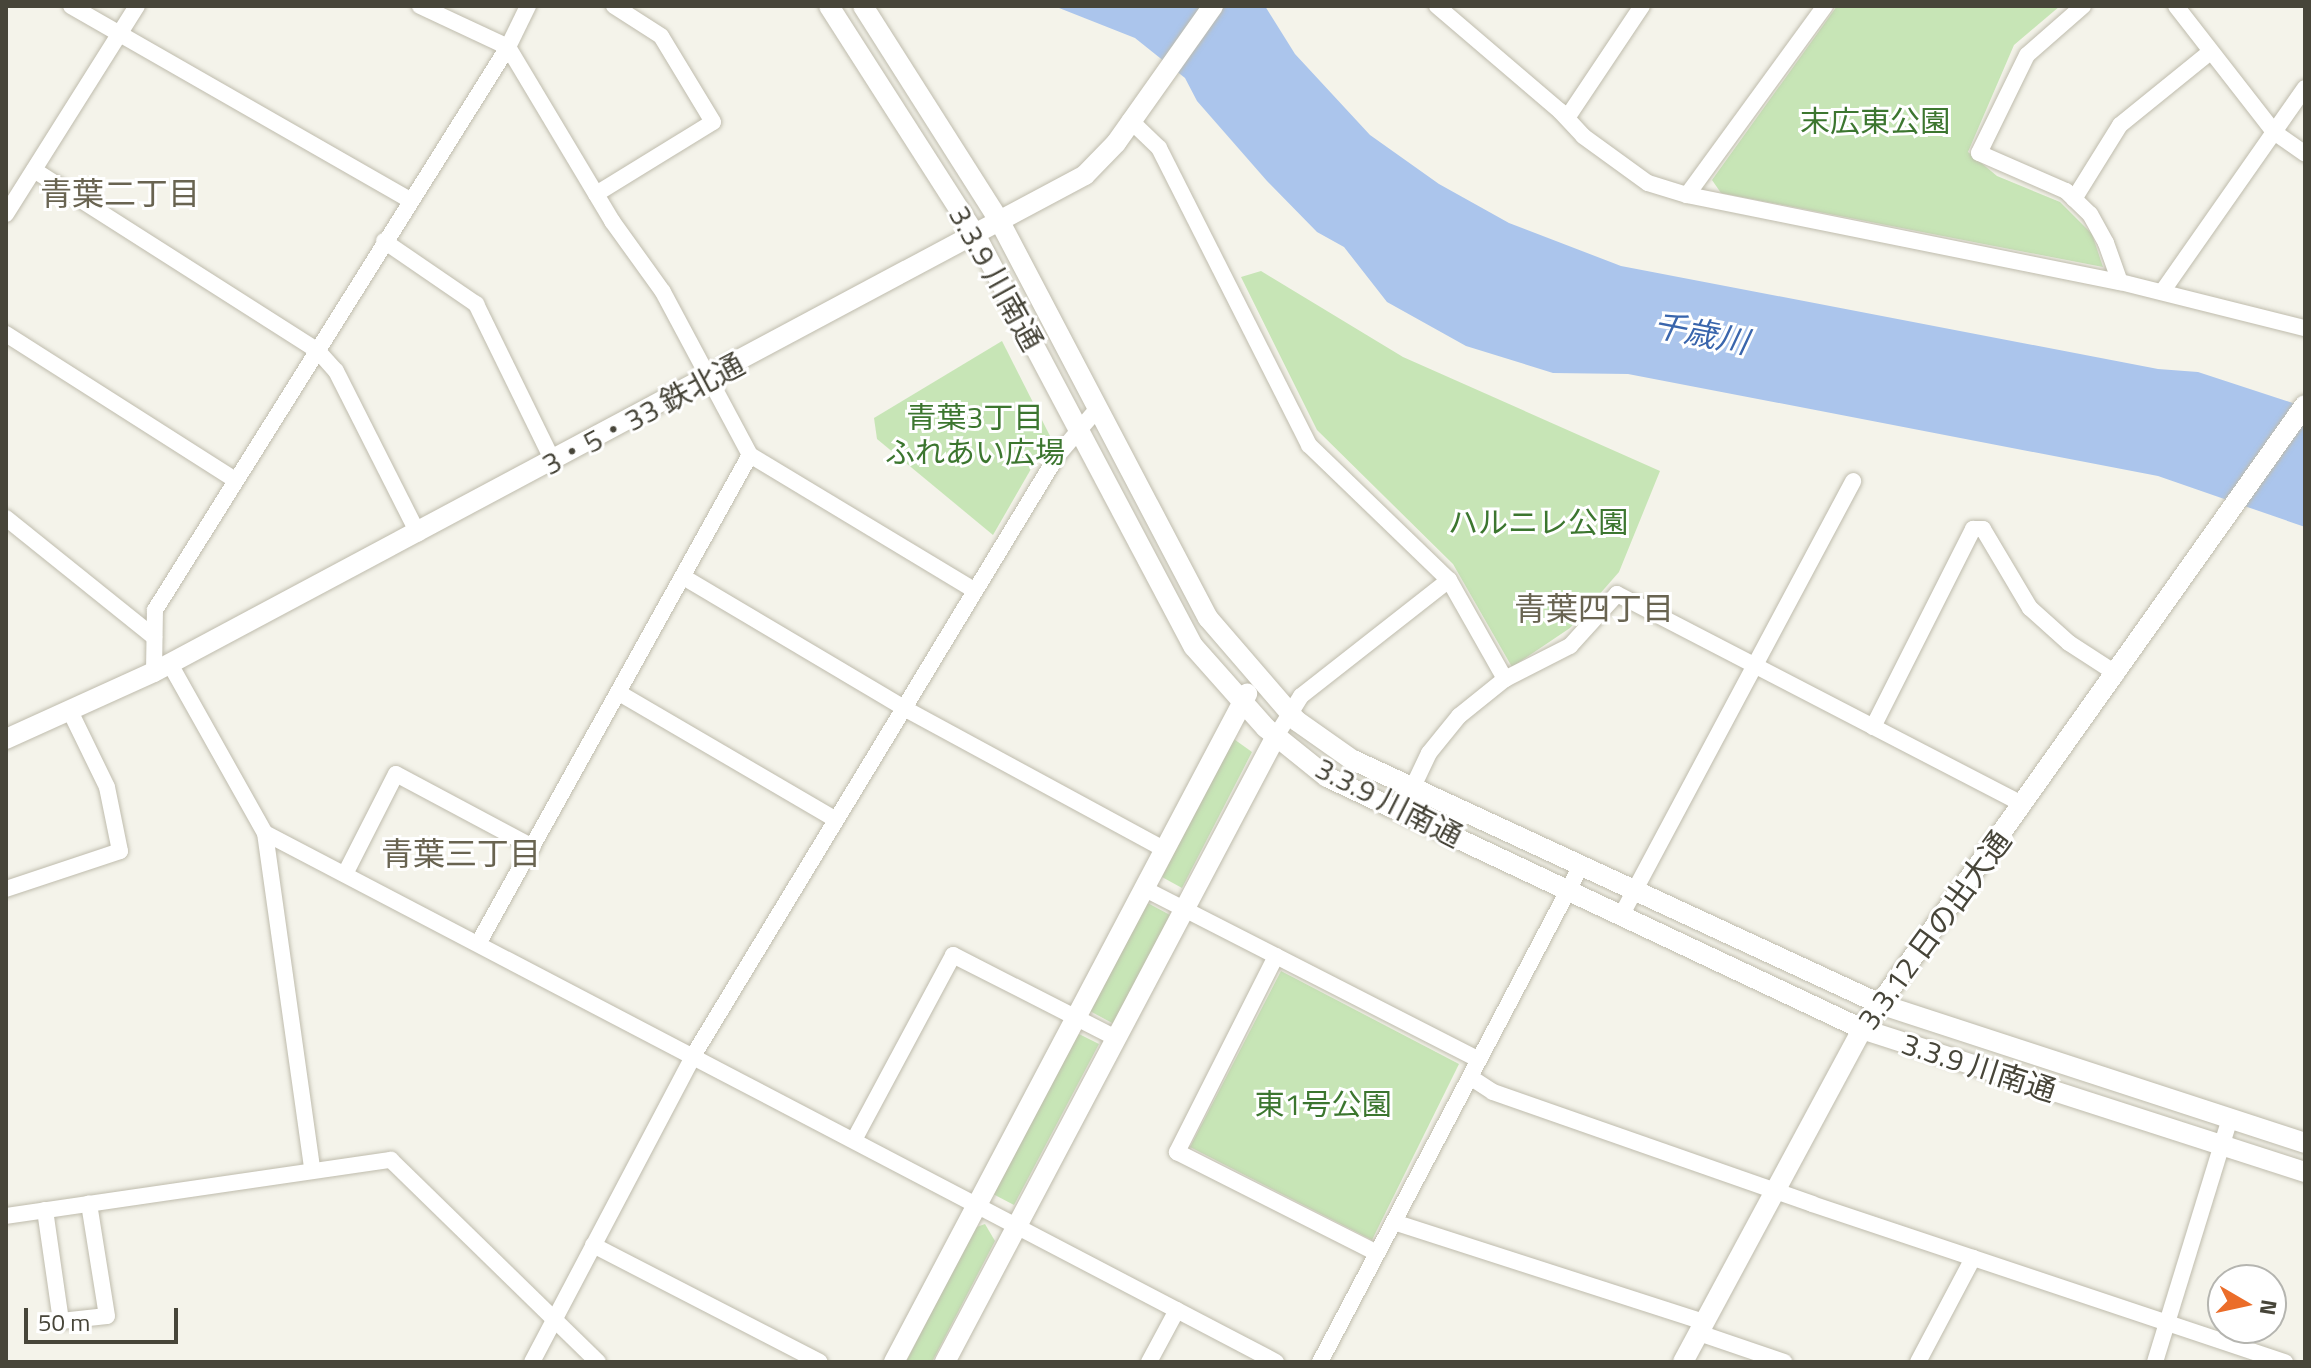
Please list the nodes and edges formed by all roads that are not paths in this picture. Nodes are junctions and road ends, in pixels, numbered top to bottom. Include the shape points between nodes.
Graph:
1 (71, 6) edge
2 (137, 6) edge
3 (420, 6) edge
4 (528, 6) edge
5 (614, 6) edge
6 (829, 6) edge
7 (863, 6) edge
8 (1213, 6) edge
9 (1437, 6) edge
10 (1467, 6) edge
11 (1642, 6) edge
12 (1825, 6) edge
13 (2083, 6) edge
14 (2176, 6) edge
15 (1457, 21) junction
16 (118, 37) junction
17 (508, 47) junction
18 (2209, 53) junction
19 (2305, 88) edge
20 (1567, 118) junction
21 (1130, 120) junction
22 (2274, 132) junction
23 (2305, 154) edge
24 (34, 170) junction
25 (596, 194) junction
26 (1687, 195) junction
27 (2074, 199) junction
28 (410, 200) junction
29 (6, 214) edge
30 (1000, 222) junction
31 (975, 234) junction
32 (384, 241) junction
33 (2120, 282) junction
34 (2162, 292) junction
35 (2305, 328) edge
36 (6, 334) edge
37 (317, 350) junction
38 (710, 378) junction
39 (2305, 405) edge
40 (1098, 408) junction
41 (1078, 434) junction
42 (750, 455) junction
43 (553, 461) junction
44 (234, 479) junction
45 (1853, 481) dead end
46 (6, 518) edge
47 (418, 533) junction
48 (685, 578) junction
49 (1449, 580) junction
50 (974, 590) junction
51 (154, 637) junction
52 (1754, 665) junction
53 (162, 668) junction
54 (2117, 674) junction
55 (1505, 679) junction
56 (1258, 681) junction
57 (619, 693) junction
58 (1240, 701) junction
59 (902, 707) junction
60 (70, 711) junction
61 (1291, 714) junction
62 (1873, 727) junction
63 (1276, 736) junction
64 (6, 739) edge
65 (1413, 788) junction
66 (2024, 805) junction
67 (1401, 812) junction
68 (835, 819) junction
69 (265, 833) junction
70 (533, 847) junction
71 (1163, 849) junction
72 (1581, 866) junction
73 (345, 874) junction
74 (1143, 888) junction
75 (6, 889) edge
76 (1567, 890) junction
77 (1632, 890) junction
78 (1185, 909) junction
79 (1621, 916) junction
80 (479, 942) junction
81 (1276, 956) junction
82 (1880, 1004) junction
83 (1075, 1017) junction
84 (1862, 1029) junction
85 (1116, 1038) junction
86 (693, 1056) junction
87 (1479, 1060) junction
88 (1470, 1077) junction
89 (2230, 1118) junction
90 (854, 1140) junction
91 (2305, 1143) edge
92 (2221, 1145) junction
93 (312, 1168) junction
94 (2305, 1172) edge
95 (1776, 1188) junction
96 (89, 1203) junction
97 (977, 1205) junction
98 (45, 1210) junction
99 (6, 1216) edge
100 (1394, 1222) junction
101 (1017, 1226) junction
102 (593, 1245) junction
103 (1377, 1253) junction
104 (1973, 1258) junction
105 (1177, 1310) junction
106 (555, 1318) junction
107 (2167, 1324) junction
108 (1702, 1328) junction
109 (532, 1362) edge
110 (598, 1362) edge
111 (820, 1362) edge
112 (894, 1362) edge
113 (945, 1362) edge
114 (1149, 1362) edge
115 (1276, 1362) edge
116 (1320, 1362) edge
117 (1683, 1362) edge
118 (1784, 1362) edge
119 (1918, 1362) edge
120 (2155, 1362) edge
121 (2285, 1362) edge

1 - 16 street
2 - 16 street
3 - 17 street
4 - 17 street
5 - 25 street via 661,36 713,122
6 - 31 street, 3.3.9 川南通
7 - 30 street, 3.3.9 川南通
8 - 21 street, 3・5・33 鉄北通
9 - 15 street
10 - 15 street
11 - 20 street
12 - 26 street
13 - 27 street via 2027,55 1979,153
14 - 18 street
15 - 20 street
16 - 24 street
16 - 28 street
17 - 25 street
17 - 28 street
18 - 22 street
18 - 27 street via 2120,125
19 - 22 street
20 - 26 street via 1614,162 1648,183
21 - 30 street, 3・5・33 鉄北通 via 1085,175
21 - 49 street via 1159,148 1309,445
22 - 23 street
22 - 34 street
24 - 29 street
24 - 37 street
25 - 38 street via 663,292
26 - 33 street
27 - 33 street via 2106,243
28 - 32 street
30 - 31 street, 3・5・33 鉄北通
30 - 40 street, 3.3.9 川南通
31 - 38 street, 3・5・33 鉄北通
31 - 41 street, 3.3.9 川南通
32 - 37 street
32 - 43 street via 476,304
33 - 34 street
34 - 35 street
36 - 44 street
37 - 44 street
37 - 47 street via 336,371
38 - 42 street
38 - 43 street, 3・5・33 鉄北通
39 - 54 street, 3.3.12 日の出大通
40 - 41 street
40 - 56 street, 3.3.9 川南通 via 1208,618
41 - 50 street via 1057,456
41 - 58 street, 3.3.9 川南通 via 1194,647
42 - 48 street
42 - 50 street
43 - 47 street, 3・5・33 鉄北通
44 - 51 street via 155,610
45 - 52 street
46 - 51 street
47 - 53 street, 3・5・33 鉄北通
48 - 57 street
48 - 59 street
49 - 55 street
49 - 61 street via 1301,696
50 - 59 street
51 - 53 street
52 - 55 street via 1617,594 1570,646
52 - 62 street
52 - 77 street
53 - 60 street, 3・5・33 鉄北通
53 - 69 street
54 - 62 street via 2069,643 2030,608 1983,529 1973,529
54 - 66 street, 3.3.12 日の出大通
55 - 65 street via 1459,716 1429,753
56 - 58 street
56 - 61 street, 3.3.9 川南通
57 - 68 street
57 - 70 street
58 - 63 street, 3.3.9 川南通
58 - 71 street
59 - 68 street
59 - 71 street
60 - 64 street, 3・5・33 鉄北通
60 - 75 street via 107,787 120,851
61 - 63 street
61 - 65 street, 3.3.9 川南通 via 1351,759
62 - 66 street
63 - 67 street, 3.3.9 川南通 via 1327,777
63 - 78 street
65 - 67 street
65 - 72 street, 3.3.9 川南通
66 - 82 street, 3.3.12 日の出大通
67 - 76 street, 3.3.9 川南通
68 - 86 street
69 - 73 street
69 - 93 street
70 - 73 street via 396,774
70 - 80 street
71 - 74 street
72 - 76 street
72 - 77 street, 3.3.9 川南通
73 - 80 street
74 - 78 street
74 - 83 street
76 - 79 street, 3.3.9 川南通
76 - 87 street
77 - 79 street
77 - 82 street, 3.3.9 川南通
78 - 81 street
78 - 85 street
79 - 84 street, 3.3.9 川南通
80 - 86 street
81 - 87 street
81 - 103 street via 1177,1152
82 - 84 street, 3.3.12 日の出大通
82 - 89 street, 3.3.9 川南通
83 - 85 street
83 - 90 street via 953,955
83 - 97 street
84 - 92 street, 3.3.9 川南通
84 - 95 street, 3.3.12 日の出大通
85 - 101 street
86 - 90 street
86 - 102 street
87 - 88 street
88 - 95 street via 1493,1092
88 - 100 street
89 - 91 street, 3.3.9 川南通
89 - 92 street
90 - 97 street
92 - 94 street, 3.3.9 川南通
92 - 107 street
93 - 96 street
93 - 106 street via 391,1160
95 - 104 street
95 - 108 street, 3.3.12 日の出大通
96 - 98 street
96 - 98 street via 107,1316 61,1321
97 - 101 street
97 - 112 street
98 - 99 street
100 - 103 street
100 - 108 street
101 - 105 street
101 - 113 street
102 - 106 street
102 - 111 street
103 - 116 street
104 - 107 street
104 - 119 street
105 - 114 street
105 - 115 street
106 - 109 street
106 - 110 street
107 - 120 street
107 - 121 street
108 - 117 street, 3.3.12 日の出大通
108 - 118 street

